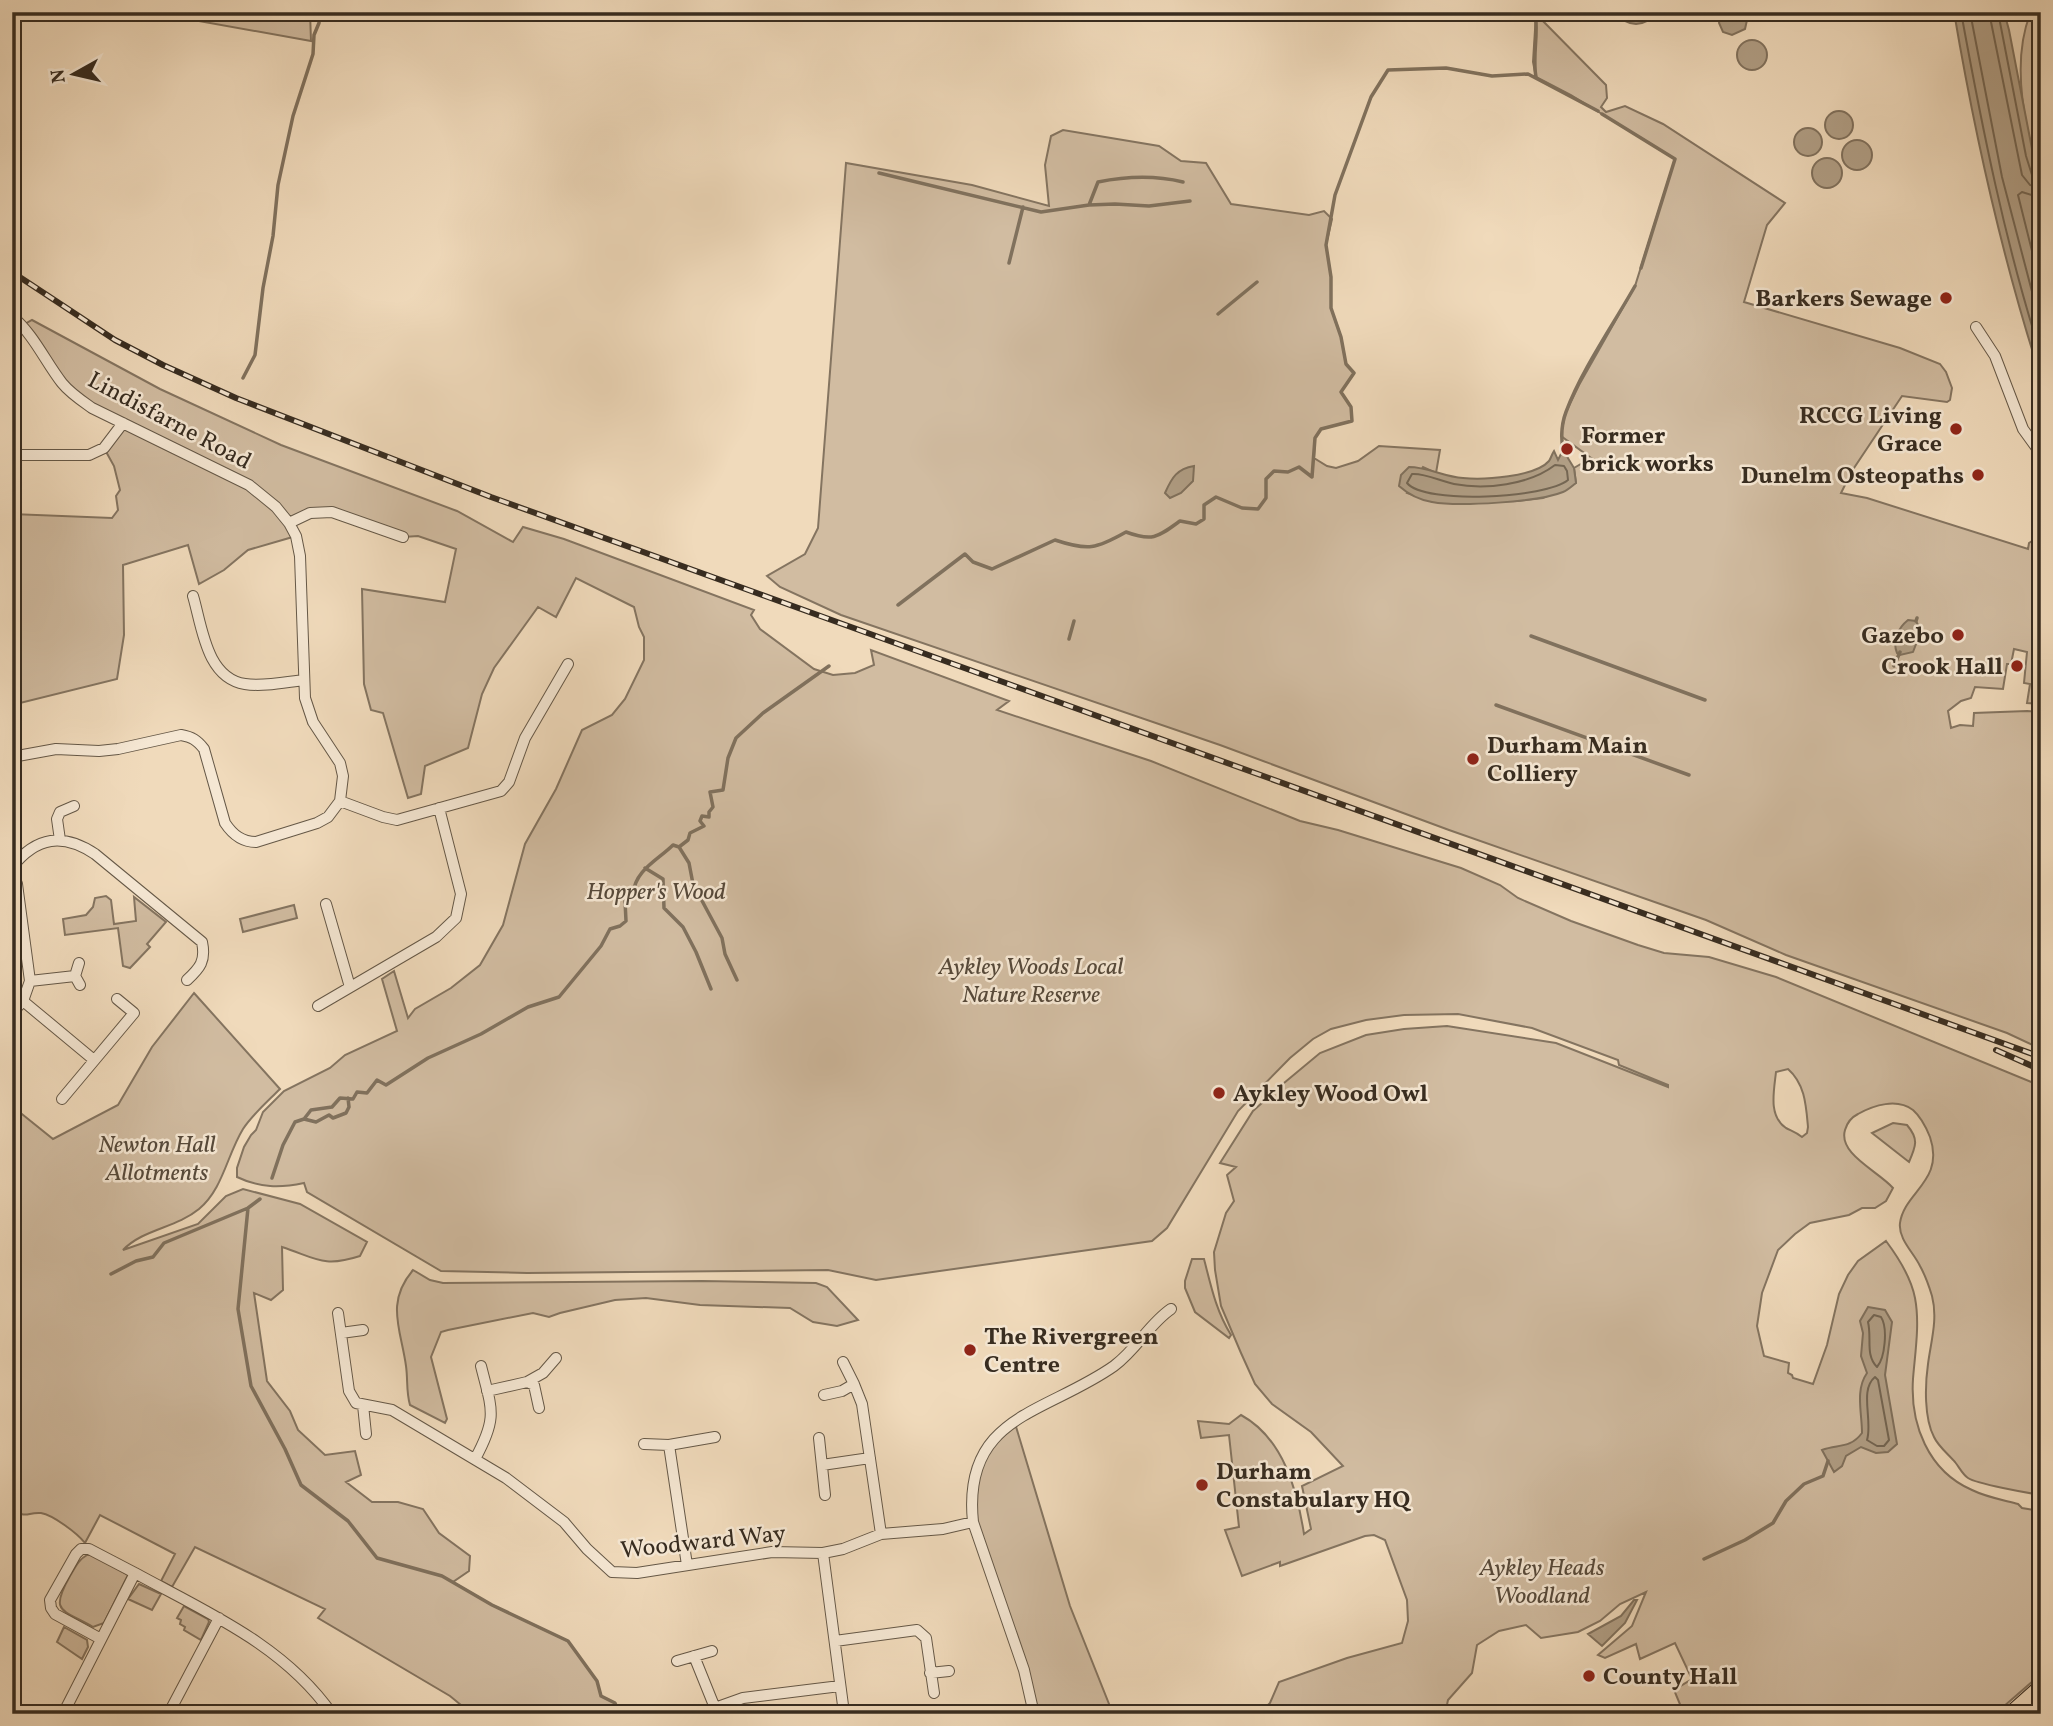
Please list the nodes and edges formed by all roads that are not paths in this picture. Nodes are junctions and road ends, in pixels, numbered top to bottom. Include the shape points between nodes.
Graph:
1 (2035, 12) edge
2 (2041, 29) edge
3 (12, 316) edge
4 (1976, 327) dead end
5 (123, 423) junction
6 (2041, 454) edge
7 (12, 456) edge
8 (289, 523) junction
9 (403, 537) dead end
10 (193, 596) dead end
11 (568, 664) dead end
12 (304, 680) junction
13 (12, 757) edge
14 (340, 801) junction
15 (74, 806) dead end
16 (439, 808) junction
17 (61, 840) junction
18 (12, 867) edge
19 (12, 873) edge
20 (326, 904) dead end
21 (79, 963) dead end
22 (30, 981) junction
23 (187, 981) dead end
24 (350, 987) junction
25 (117, 999) dead end
26 (23, 1001) junction
27 (318, 1006) dead end
28 (12, 1013) edge
29 (94, 1060) junction
30 (62, 1099) dead end
31 (1171, 1308) dead end
32 (338, 1312) dead end
33 (363, 1330) dead end
34 (341, 1332) junction
35 (556, 1358) dead end
36 (842, 1362) dead end
37 (481, 1366) dead end
38 (527, 1382) junction
39 (854, 1384) junction
40 (487, 1391) junction
41 (824, 1395) dead end
42 (363, 1405) junction
43 (539, 1408) dead end
44 (366, 1434) dead end
45 (715, 1437) dead end
46 (818, 1438) dead end
47 (644, 1444) dead end
48 (669, 1445) junction
49 (870, 1458) junction
50 (475, 1459) junction
51 (822, 1465) junction
52 (825, 1495) dead end
53 (973, 1522) junction
54 (881, 1534) junction
55 (823, 1553) junction
56 (687, 1564) junction
57 (135, 1573) junction
58 (219, 1618) junction
59 (101, 1639) junction
60 (835, 1641) junction
61 (712, 1651) dead end
62 (694, 1656) junction
63 (677, 1661) dead end
64 (950, 1671) dead end
65 (930, 1673) junction
66 (840, 1686) junction
67 (2041, 1689) edge
68 (934, 1693) dead end
69 (172, 1707) dead end
70 (716, 1711) edge
71 (844, 1713) edge
72 (63, 1714) edge
73 (332, 1714) edge
74 (1034, 1714) edge
75 (2013, 1714) edge

1 - 2 street
3 - 5 street, Lindisfarne Road via 64,385 92,408
4 - 6 street via 1995,356 2023,429
5 - 7 street via 104,448 89,455
5 - 8 street, Lindisfarne Road via 249,485
8 - 9 street via 310,513 331,512
8 - 12 street, Lindisfarne Road via 300,556
10 - 12 street via 211,657 225,675 247,685
11 - 16 street via 525,738 509,782 501,791
12 - 14 street, Lindisfarne Road via 308,710 340,763
13 - 14 street via 56,749 99,751 191,737 204,749 225,823 231,833 248,842 317,823
14 - 16 street via 397,820
15 - 17 street via 60,812 57,819
16 - 24 street via 461,894 456,918 436,937
17 - 18 street via 34,846
17 - 23 street via 96,855 202,942 202,965
19 - 22 street
20 - 24 street
21 - 22 street via 78,981
22 - 26 street
24 - 27 street
25 - 29 street via 134,1013
26 - 28 street
26 - 29 street
29 - 30 street
31 - 53 street via 1111,1368 1020,1416 998,1434 981,1457 973,1480
32 - 34 street
33 - 34 street
34 - 42 street via 349,1391 356,1403
35 - 38 street
36 - 39 street
37 - 40 street
38 - 40 street
38 - 43 street via 534,1385
39 - 41 street
39 - 49 street via 862,1404
40 - 50 street via 492,1412
42 - 44 street
42 - 50 street, Woodward Way via 392,1410
45 - 48 street
46 - 51 street
47 - 48 street
48 - 56 street
49 - 51 street
49 - 54 street
50 - 56 street, Woodward Way via 564,1522 612,1572 637,1573
51 - 52 street
53 - 54 street, Woodward Way
53 - 74 street via 1024,1670
54 - 55 street, Woodward Way
55 - 56 street, Woodward Way via 772,1552
55 - 60 street
57 - 58 street
57 - 59 street
57 - 59 street via 81,1549 50,1600 55,1614
58 - 69 street
58 - 73 street via 275,1656
59 - 72 street
60 - 65 street via 917,1629 926,1638
60 - 66 street
61 - 62 street
62 - 63 street
62 - 70 street
64 - 65 street
65 - 68 street
66 - 70 street via 743,1698
66 - 71 street
67 - 75 highway

